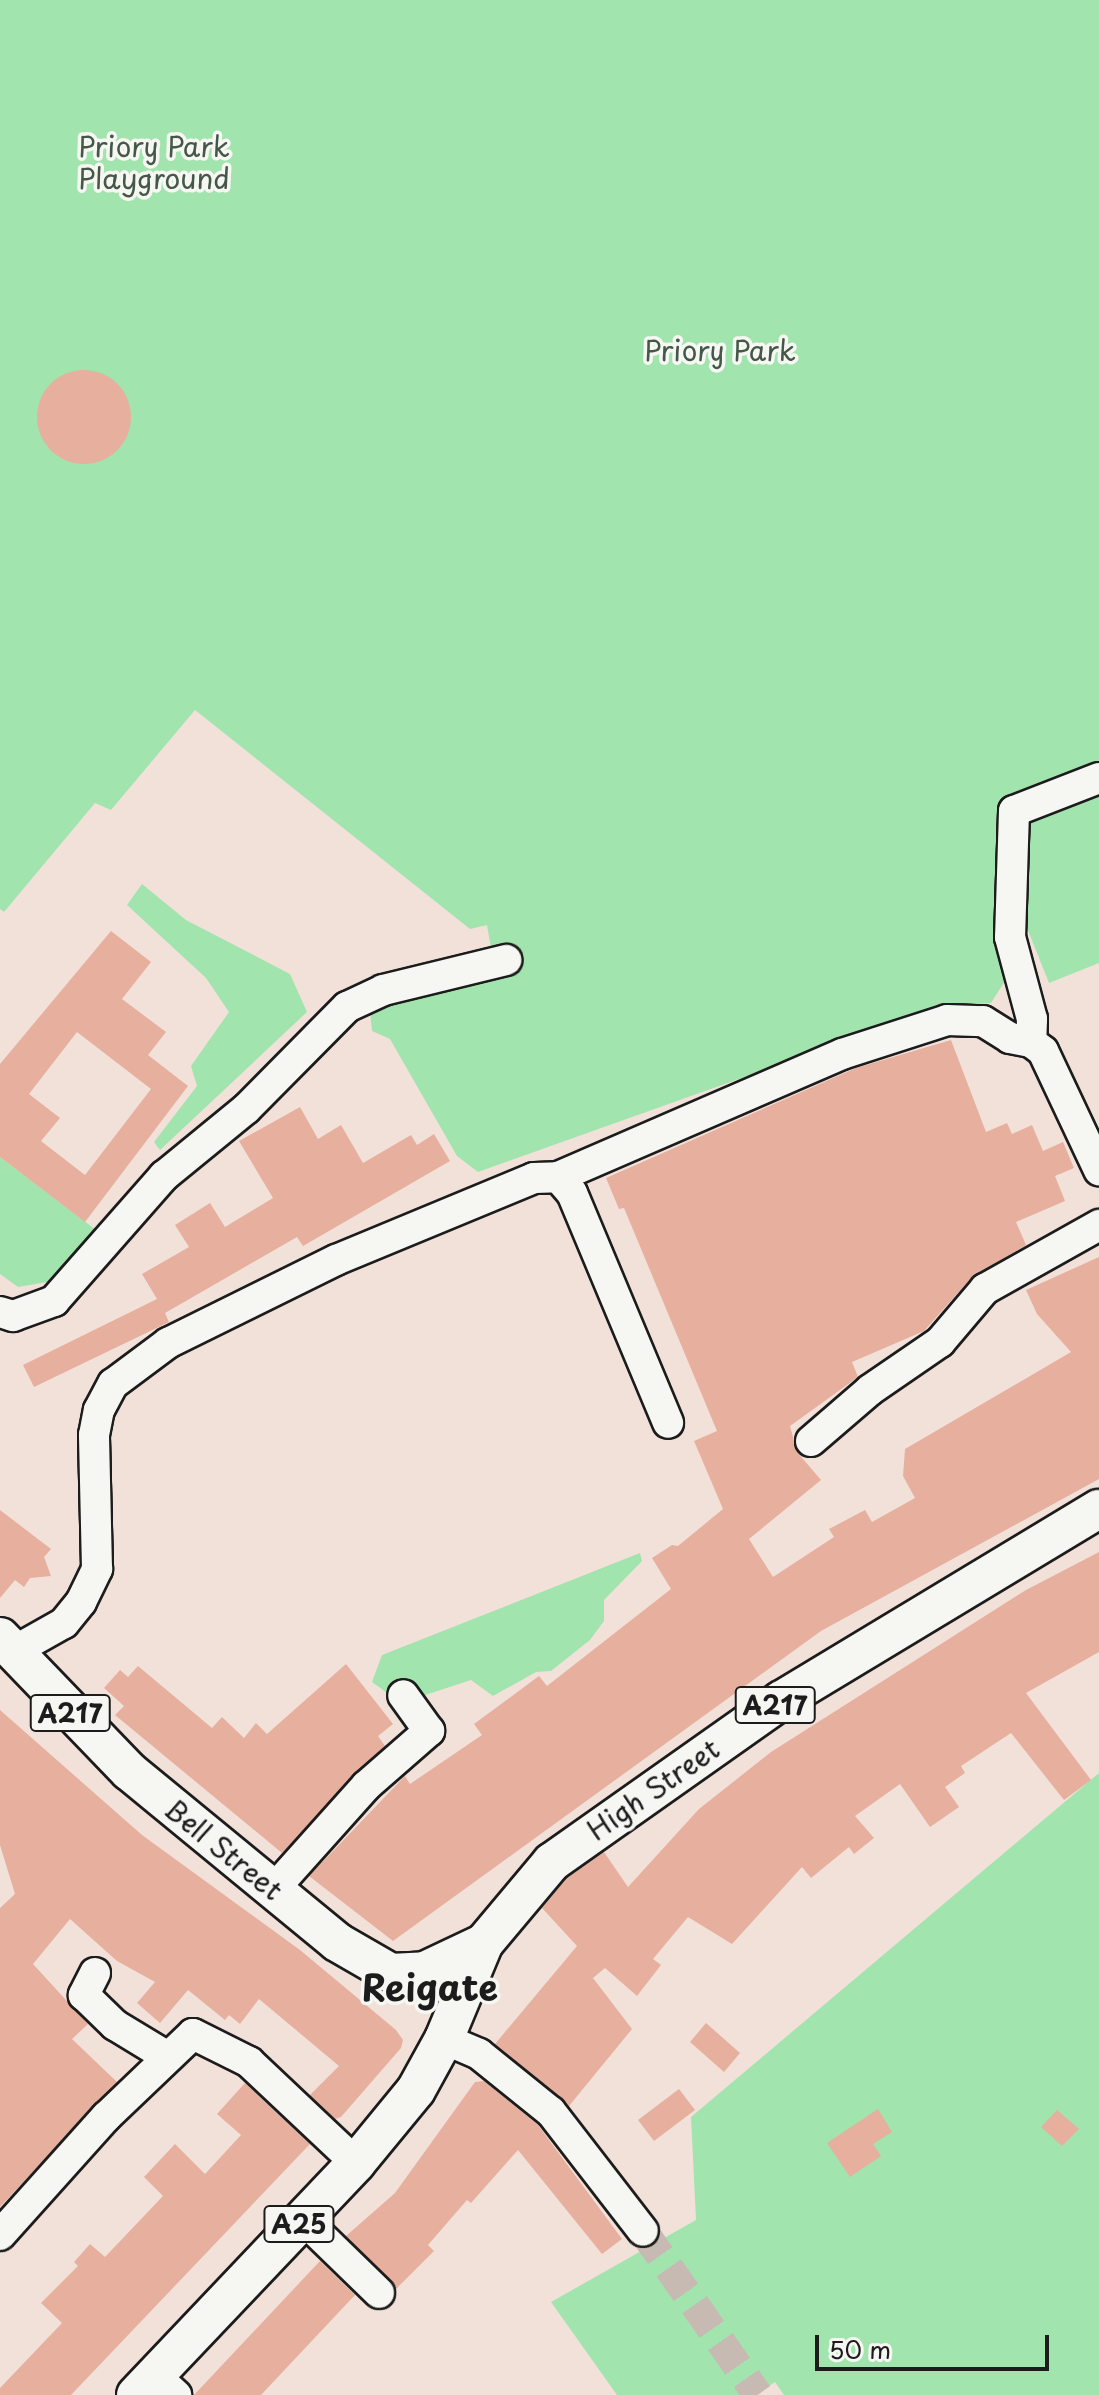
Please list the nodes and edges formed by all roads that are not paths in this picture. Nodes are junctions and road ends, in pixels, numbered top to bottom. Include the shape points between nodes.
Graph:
1 (1099, 778) edge
2 (506, 960) dead end
3 (1031, 1042) junction
4 (1099, 1170) edge
5 (558, 1177) junction
6 (1099, 1225) edge
7 (0, 1312) edge
8 (668, 1423) dead end
9 (811, 1441) dead end
10 (1099, 1509) edge
11 (5, 1650) edge
12 (403, 1695) dead end
13 (273, 1890) junction
14 (484, 1943) junction
15 (95, 1973) dead end
16 (444, 2039) junction
17 (166, 2056) junction
18 (356, 2163) junction
19 (303, 2219) junction
20 (643, 2231) tunnel mouth
21 (0, 2235) edge
22 (379, 2293) dead end
23 (155, 2388) edge

1 - 3 street via 1014,811 1010,937 1032,1019
2 - 7 street via 383,990 347,1007 246,1109 164,1176 54,1301 13,1316
3 - 4 street via 1043,1051
3 - 5 street via 1010,1038 983,1021 947,1020 842,1054
5 - 8 street via 572,1193
5 - 11 street via 534,1178 336,1260 134,1364 113,1384 96,1422 97,1569 64,1623
6 - 9 street via 985,1289 940,1342 870,1390
10 - 14 main road, High Street / A217 via 782,1700 590,1830 521,1894
11 - 13 main road, Bell Street / A217 via 129,1771
12 - 13 street via 429,1731 366,1786
13 - 14 main road, Bell Street / A217 via 337,1942 391,1973 425,1971
14 - 16 main road, High Street / A217
15 - 17 street via 84,1995 115,2025
16 - 18 main road, A25 via 416,2090
16 - 20 street via 479,2054 551,2112
17 - 18 street via 193,2034 249,2062
17 - 21 street
18 - 19 main road, A25
19 - 22 street
19 - 23 main road, A25

